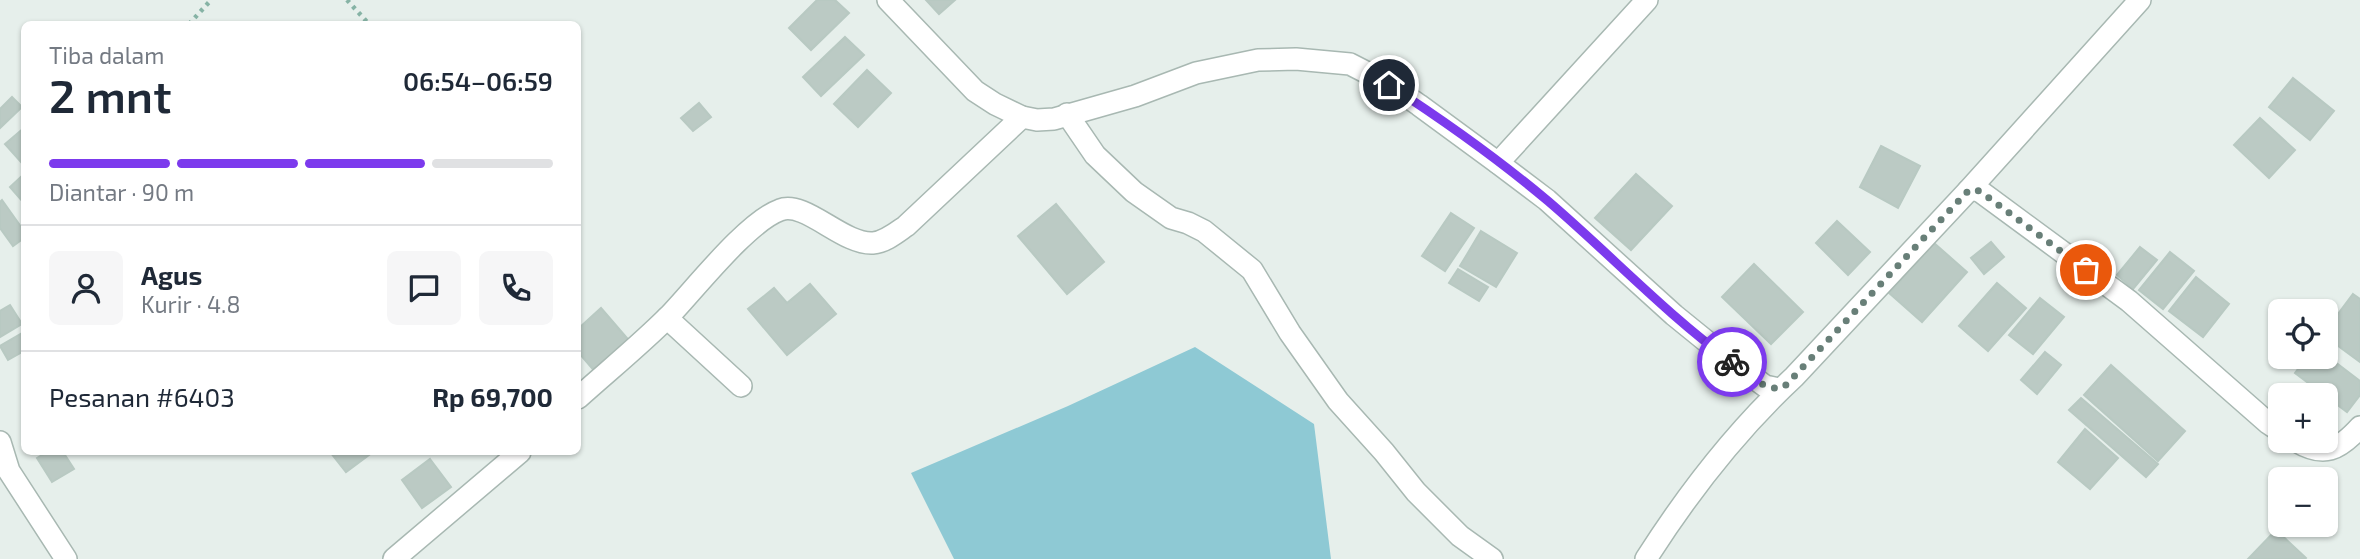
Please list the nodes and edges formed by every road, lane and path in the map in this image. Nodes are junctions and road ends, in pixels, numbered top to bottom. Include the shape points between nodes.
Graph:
1 (211, 0) edge
2 (347, 0) edge
3 (888, 0) edge
4 (1647, 0) edge
5 (2140, 0) edge
6 (192, 21) edge
7 (366, 21) edge
8 (1067, 114) junction
9 (1022, 117) junction
10 (1498, 163) junction
11 (1968, 191) junction
12 (667, 318) junction
13 (741, 386) dead end
14 (1779, 389) junction
15 (581, 395) edge
16 (2268, 421) edge
17 (2360, 427) edge
18 (0, 442) edge
19 (2338, 447) edge
20 (516, 455) edge
21 (66, 559) edge
22 (394, 559) edge
23 (1492, 559) edge
24 (1646, 559) edge

1 - 6 path
2 - 7 path
3 - 9 street via 975,91
4 - 10 street
5 - 11 street
8 - 9 street via 1045,120
8 - 10 street via 1196,73 1258,60 1332,61 1350,64 1389,85
8 - 23 street via 1095,155 1134,192 1171,218 1204,231 1252,270 1338,401 1416,492 1460,536
9 - 12 street via 889,238 873,243 851,238 795,209 782,208 756,223
10 - 14 street via 1547,200 1716,349 1765,386
11 - 14 street
11 - 16 street via 1981,192 2129,301
12 - 13 street
12 - 15 street
14 - 24 street via 1677,510
17 - 19 street
18 - 21 street via 9,471
20 - 22 street

